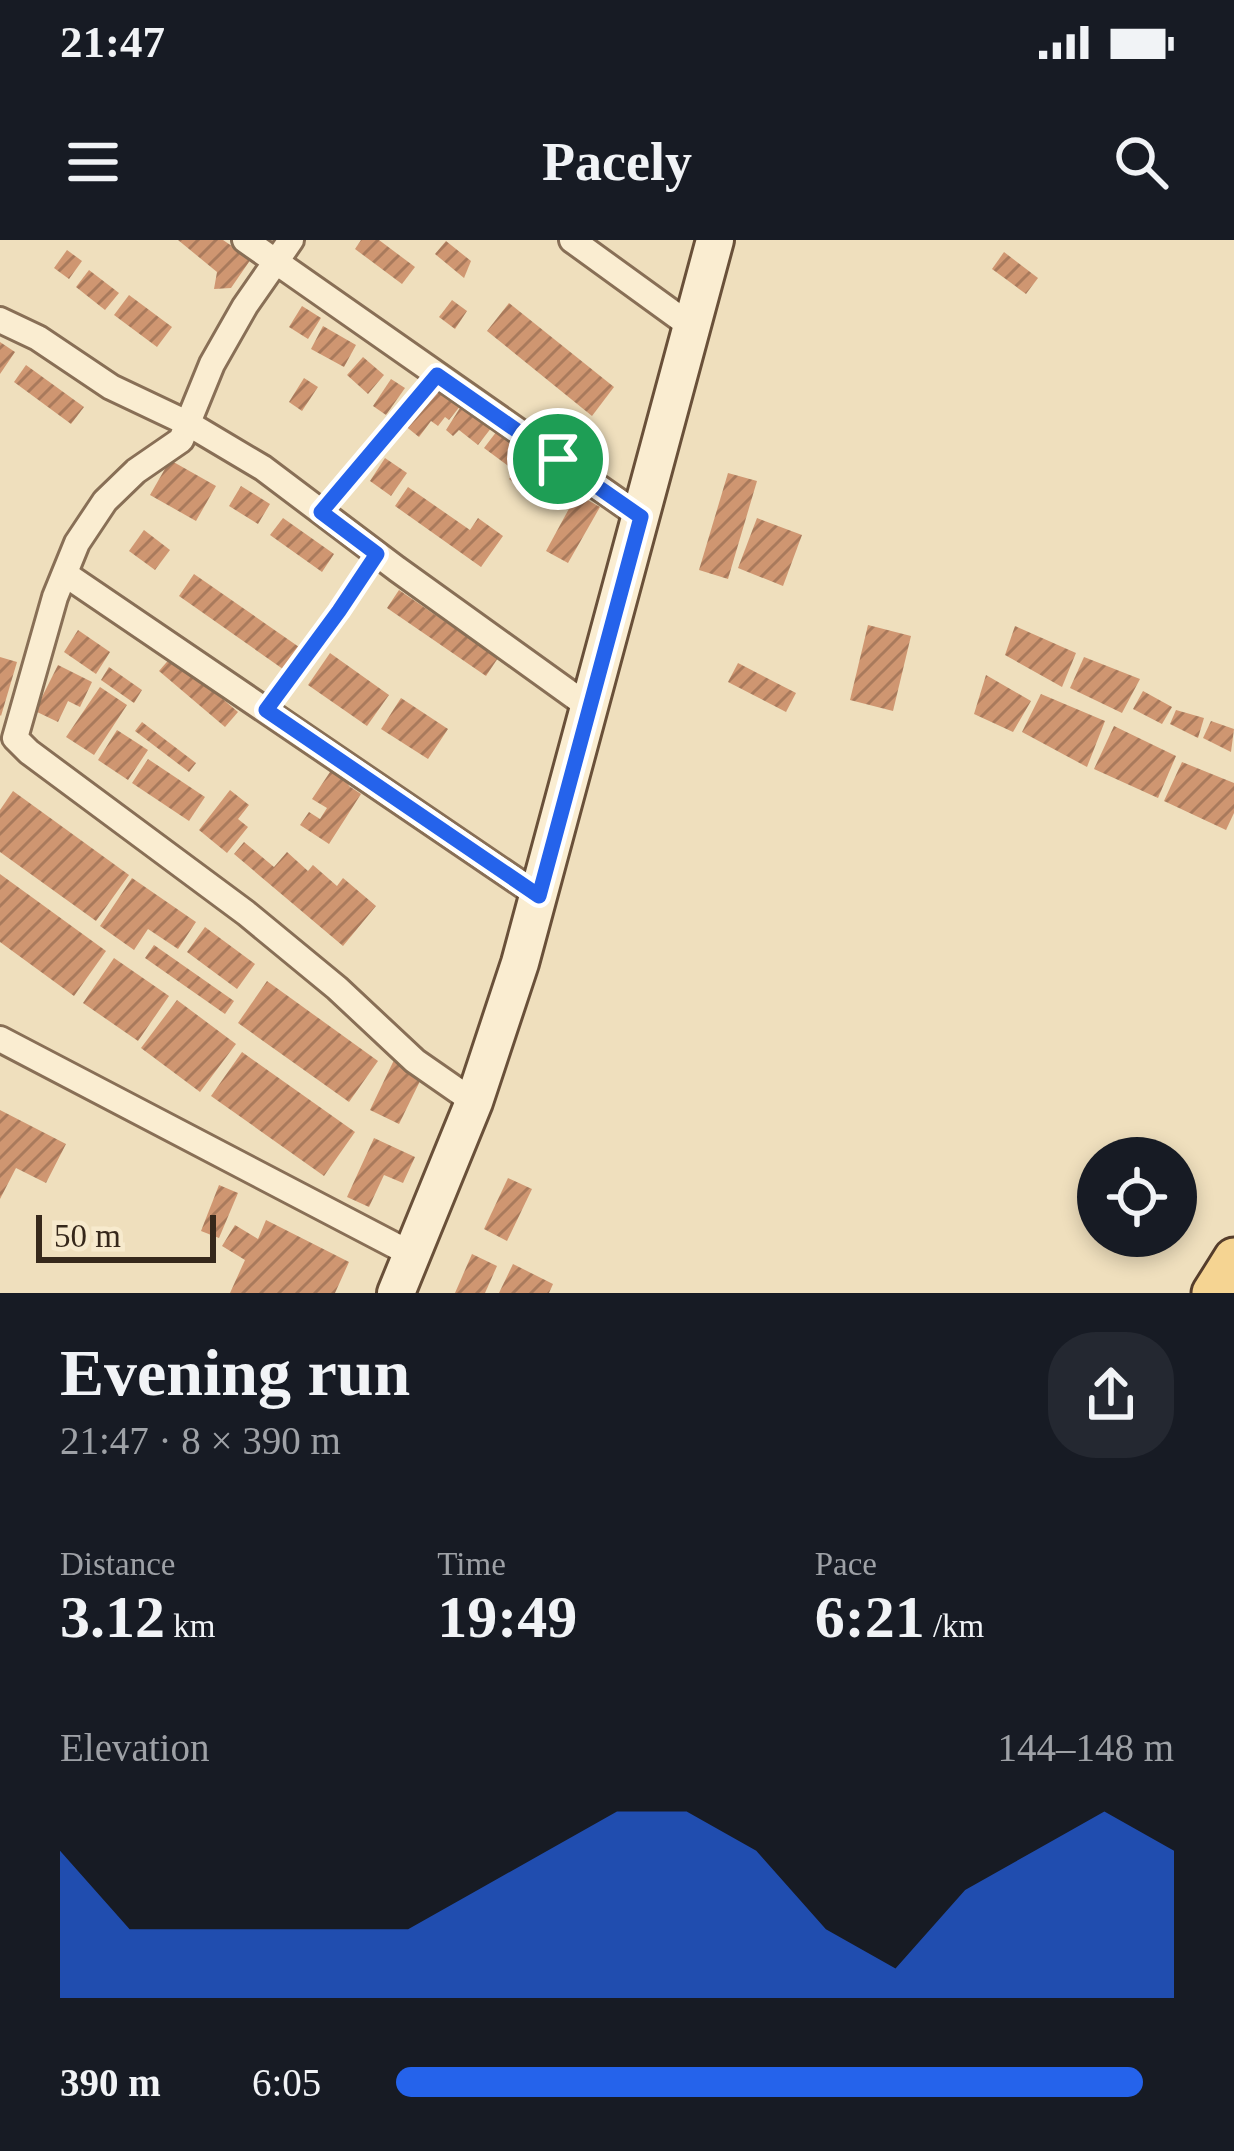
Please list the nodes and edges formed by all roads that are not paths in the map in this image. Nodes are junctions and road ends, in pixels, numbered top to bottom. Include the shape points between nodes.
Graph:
1 (244, 240) edge
2 (291, 240) edge
3 (572, 240) edge
4 (715, 240) edge
5 (275, 262) junction
6 (0, 320) edge
7 (692, 327) junction
8 (189, 424) junction
9 (641, 517) junction
10 (65, 574) junction
11 (589, 707) junction
12 (539, 896) junction
13 (0, 1039) edge
14 (474, 1102) junction
15 (413, 1255) junction
16 (1234, 1258) edge
17 (396, 1293) edge
18 (1212, 1293) edge

1 - 5 street
2 - 5 street
3 - 7 street
4 - 7 main road
5 - 8 street via 212,364
5 - 9 street
6 - 8 street
7 - 9 main road
8 - 10 street via 181,440 105,500
8 - 11 street via 263,468
9 - 11 main road
10 - 12 street
10 - 14 street via 15,738 246,913 415,1061
11 - 12 main road
12 - 14 main road
13 - 15 street
14 - 15 main road
15 - 17 main road
16 - 18 main road

